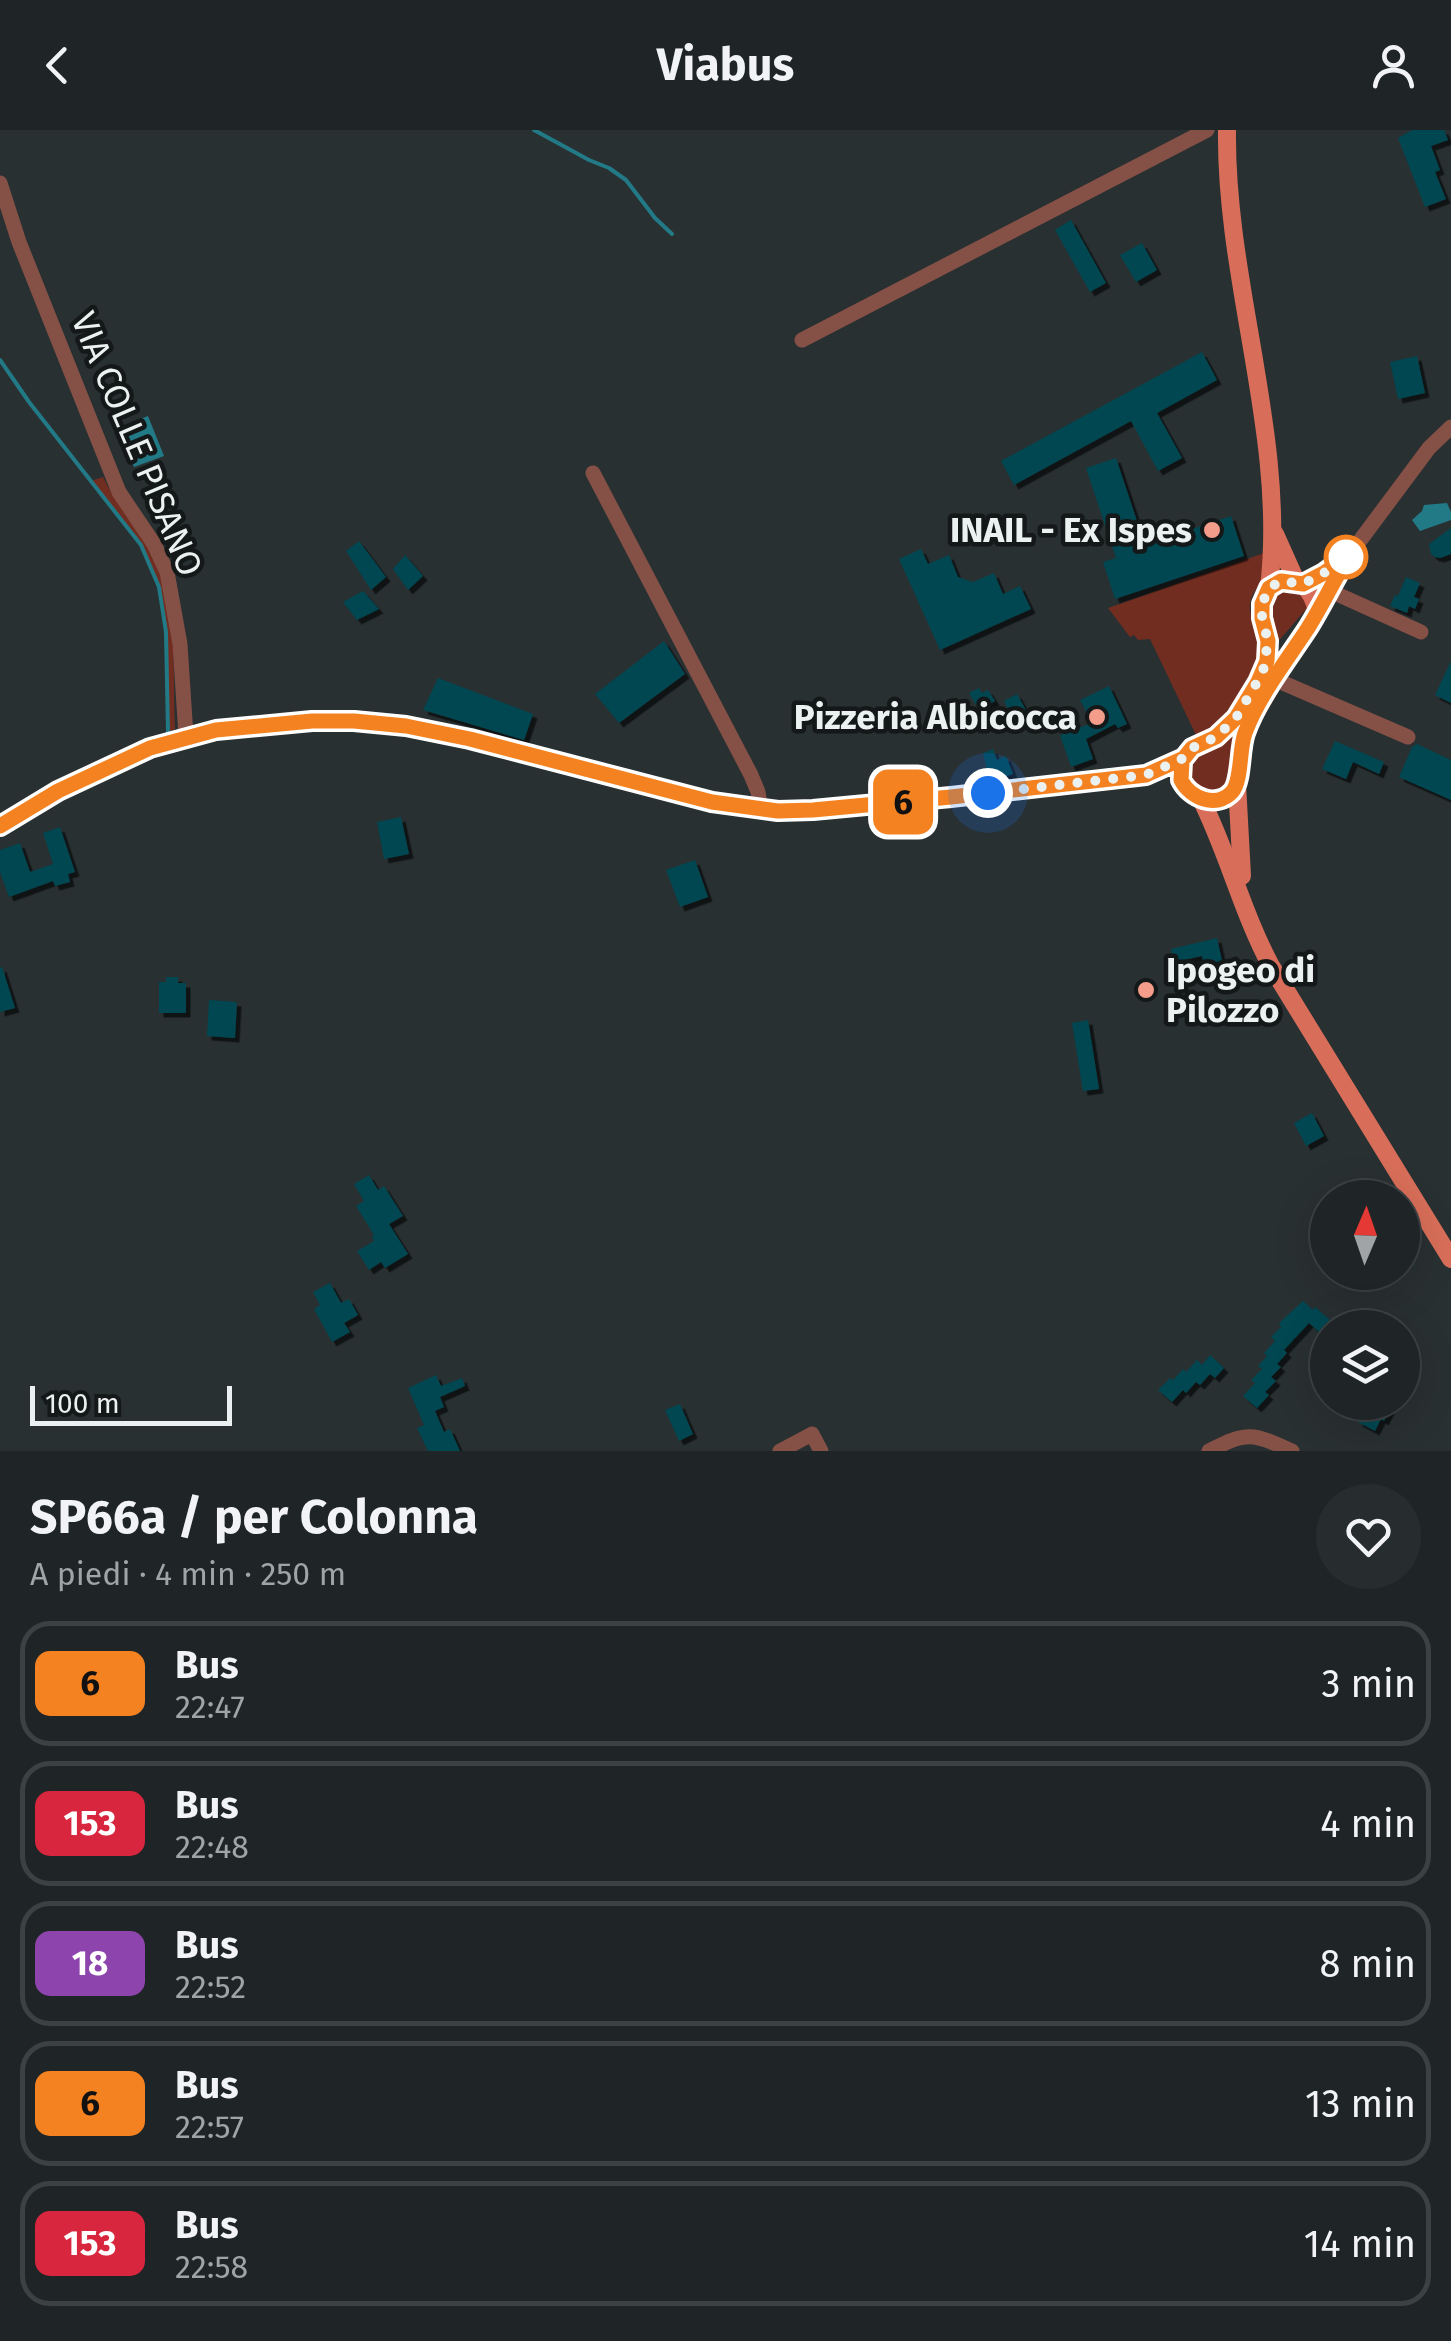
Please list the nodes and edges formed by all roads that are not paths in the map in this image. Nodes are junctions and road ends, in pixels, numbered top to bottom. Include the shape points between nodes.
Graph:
1 (1207, 130) edge
2 (1227, 130) edge
3 (0, 182) edge
4 (802, 340) dead end
5 (1451, 426) edge
6 (594, 474) dead end
7 (1273, 528) junction
8 (1350, 554) junction
9 (1299, 582) junction
10 (1269, 588) junction
11 (1328, 590) junction
12 (1317, 611) junction
13 (1421, 632) dead end
14 (1274, 679) junction
15 (186, 736) junction
16 (1408, 737) dead end
17 (1184, 758) junction
18 (1146, 775) junction
19 (1237, 784) junction
20 (1194, 795) junction
21 (761, 810) junction
22 (0, 826) edge
23 (1247, 916) junction
24 (1451, 1259) edge
25 (780, 1451) edge
26 (821, 1451) edge
27 (1209, 1451) edge
28 (1292, 1451) edge

1 - 4 street
2 - 7 main road via 1236,253
3 - 15 street, VIA COLLE PISANO via 112,476 167,572
5 - 8 street
6 - 21 street via 751,776
7 - 9 main road
7 - 10 main road
8 - 9 street
8 - 11 street
9 - 10 main road
9 - 12 main road
10 - 17 main road via 1262,604 1268,651 1258,682 1231,725
11 - 12 street
11 - 13 street
12 - 14 main road
14 - 16 street
14 - 19 main road via 1245,734
15 - 21 street via 312,721 406,726
15 - 22 street via 58,791
17 - 18 street
17 - 20 main road via 1181,780
18 - 20 street
18 - 21 street
19 - 20 main road via 1223,798
19 - 23 main road
20 - 23 main road via 1227,855
23 - 24 main road via 1278,978
25 - 26 street via 812,1434
27 - 28 street via 1254,1436

